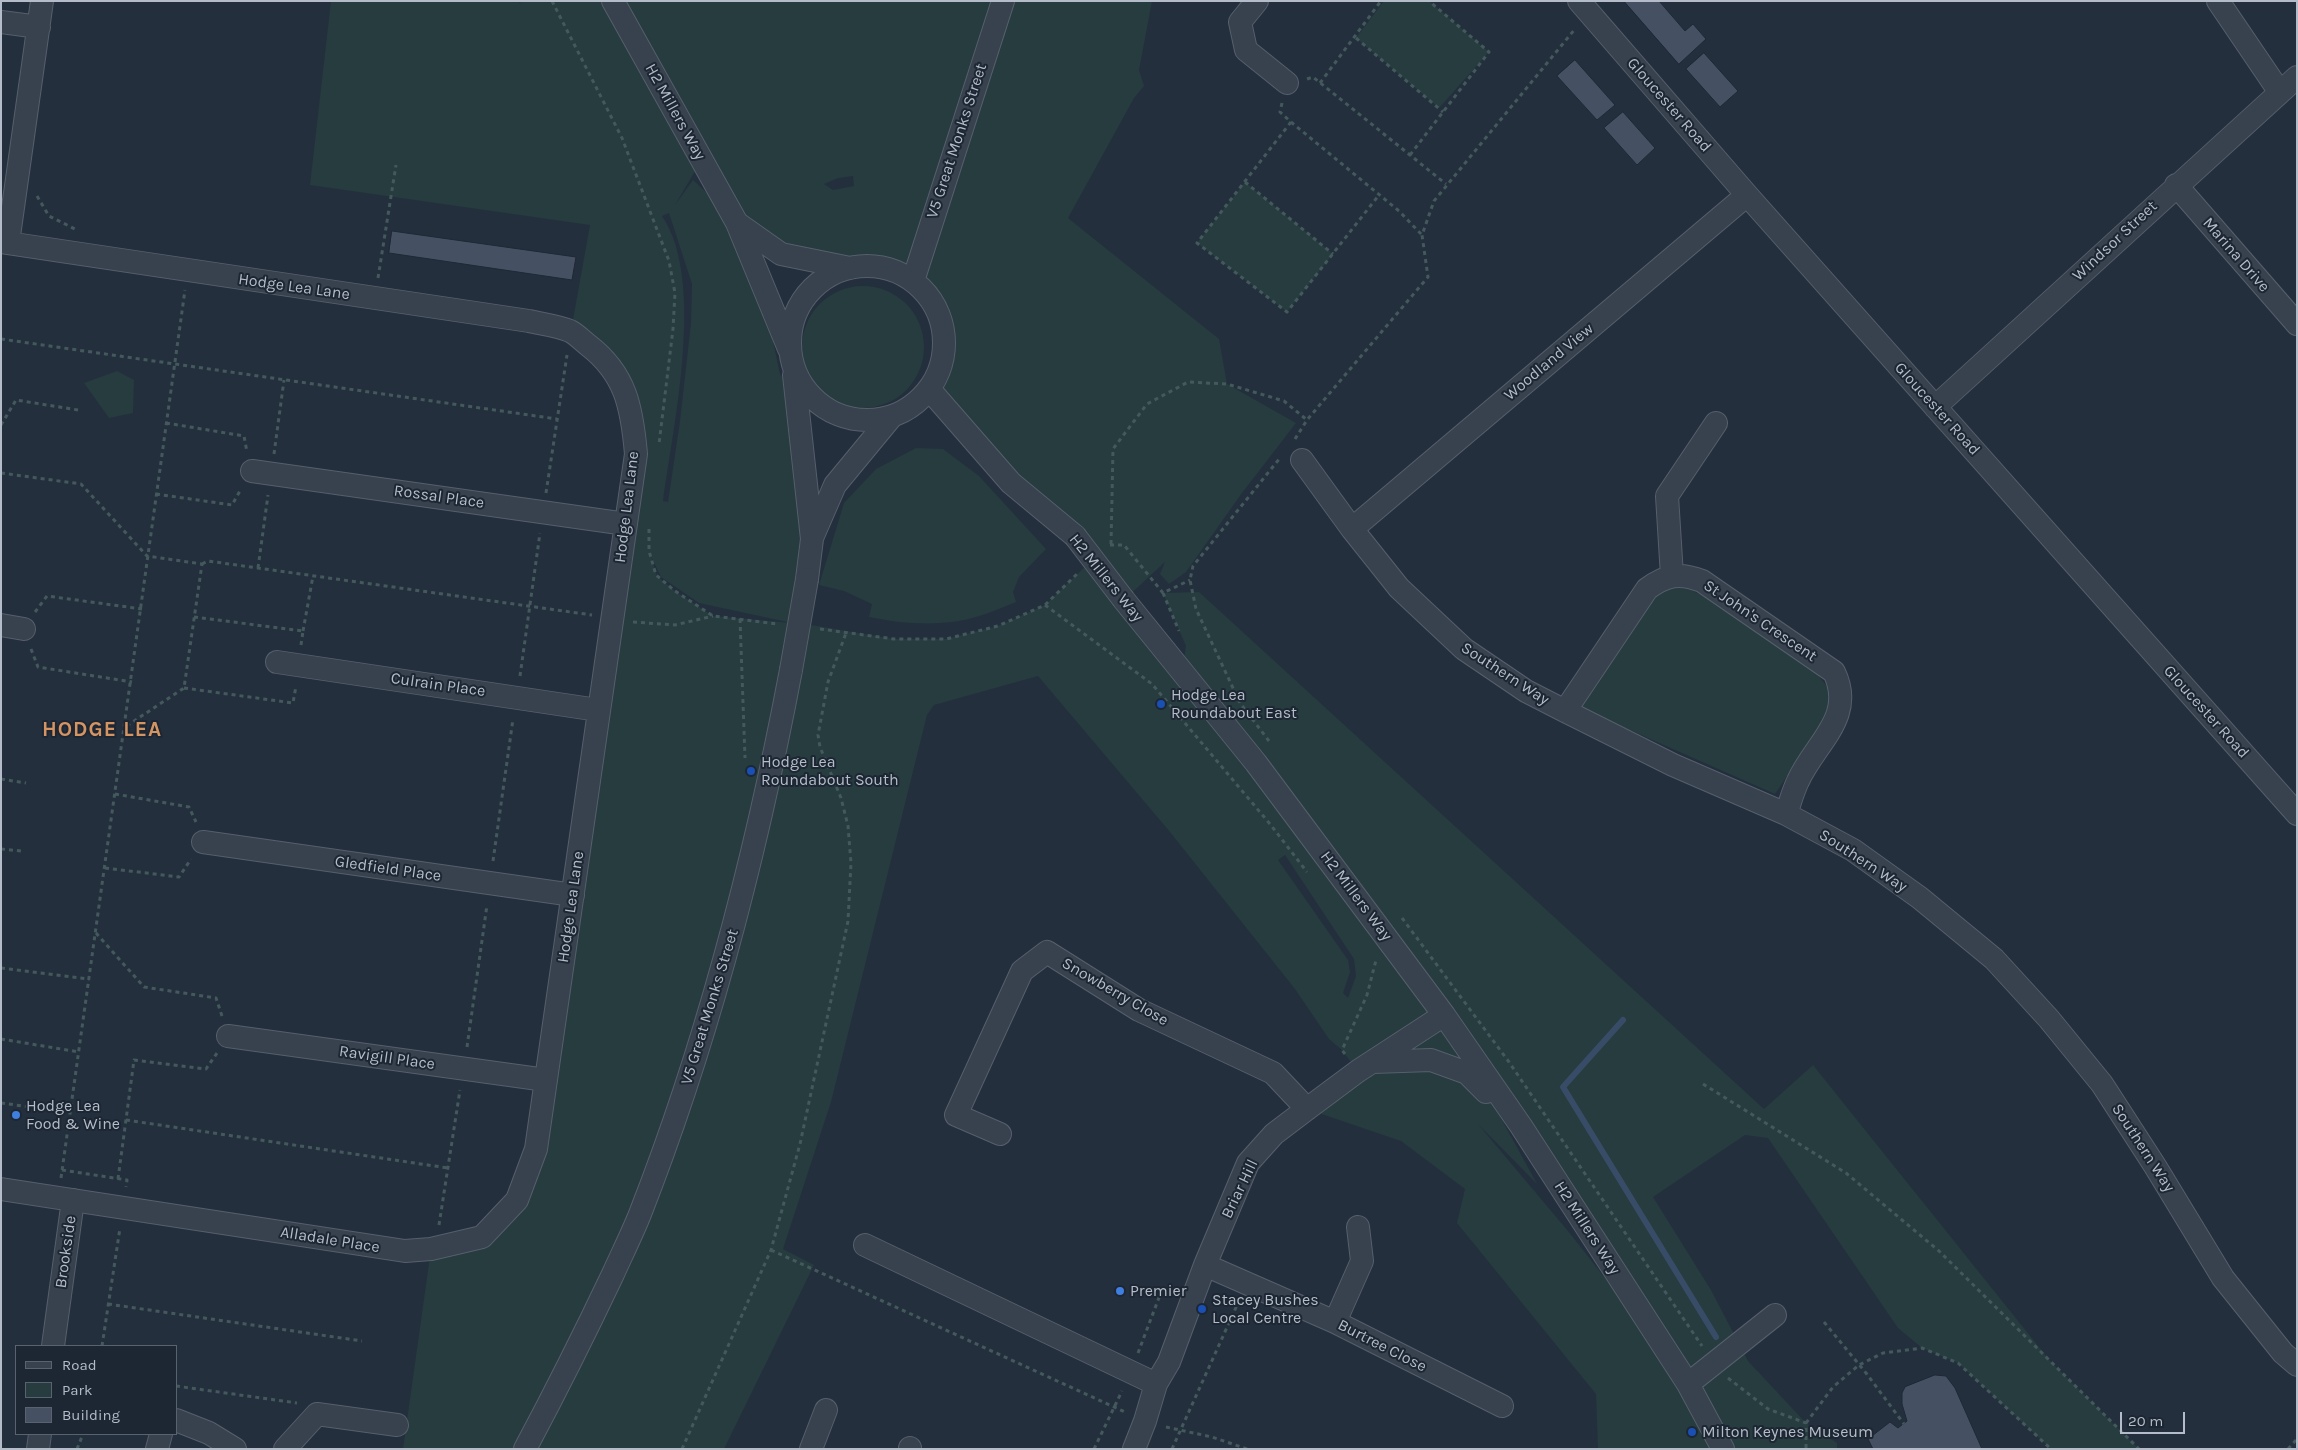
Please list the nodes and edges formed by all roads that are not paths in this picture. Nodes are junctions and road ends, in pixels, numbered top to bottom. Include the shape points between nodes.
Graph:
1 (42, 1) edge
2 (613, 1) edge
3 (1003, 1) edge
4 (1257, 1) edge
5 (2218, 1) edge
6 (1584, 7) edge
7 (1, 22) edge
8 (39, 27) junction
9 (2297, 77) edge
10 (1287, 83) road end
11 (2279, 91) junction
12 (2176, 185) junction
13 (1747, 195) junction
14 (738, 223) junction
15 (5, 243) edge
16 (850, 268) junction
17 (913, 282) junction
18 (2297, 324) edge
19 (792, 359) junction
20 (929, 389) junction
21 (1935, 407) junction
22 (892, 416) junction
23 (1716, 423) dead end
24 (1293, 451) road end
25 (252, 471) road end
26 (626, 524) junction
27 (1352, 530) junction
28 (812, 539) junction
29 (1672, 576) junction
30 (1, 625) edge
31 (24, 629) road end
32 (277, 662) dead end
33 (598, 710) junction
34 (1565, 711) junction
35 (1786, 814) junction
36 (2297, 814) edge
37 (203, 842) road end
38 (573, 896) junction
39 (1444, 1015) junction
40 (228, 1036) road end
41 (1364, 1066) junction
42 (546, 1080) junction
43 (1307, 1109) junction
44 (1521, 1126) junction
45 (1000, 1134) dead end
46 (536, 1149) joint
47 (1, 1189) edge
48 (66, 1199) junction
49 (1358, 1228) dead end
50 (865, 1245) dead end
51 (1206, 1266) junction
52 (1775, 1315) dead end
53 (1335, 1322) junction
54 (53, 1345) edge
55 (2297, 1365) edge
56 (1156, 1384) junction
57 (1688, 1384) junction
58 (1502, 1406) dead end
59 (826, 1410) dead end
60 (178, 1421) edge
61 (397, 1424) dead end
62 (40, 1435) edge
63 (161, 1435) edge
64 (38, 1449) edge
65 (157, 1449) edge
66 (234, 1449) edge
67 (285, 1449) edge
68 (526, 1449) edge
69 (811, 1449) edge
70 (1134, 1449) edge
71 (1724, 1449) edge

1 - 8 street, Hodge Lea Lane
2 - 14 street, H2 Millers Way
3 - 17 street, V5 Great Monks Street
4 - 10 street via 1240,22 1246,50
5 - 11 street
6 - 13 street, Gloucester Road
7 - 8 street
8 - 15 street, Hodge Lea Lane
9 - 11 street, Windsor Street
11 - 12 street, Windsor Street
12 - 18 street, Marina Drive
12 - 21 street, Windsor Street
13 - 21 street, Gloucester Road
13 - 27 street, Woodland View
14 - 16 street, H2 Millers Way via 781,254
14 - 19 street, H2 Millers Way
15 - 26 street, Hodge Lea Lane via 529,321 571,332 598,352 615,372 633,416 636,454
16 - 17 street via 872,266 887,269
16 - 19 street via 820,281 800,305 792,328
17 - 20 street via 926,293 942,328 943,358
19 - 22 street via 800,383 811,397 832,412 857,420
19 - 28 street, V5 Great Monks Street
20 - 22 street via 913,406
20 - 39 street, H2 Millers Way, bridge via 1011,483 1075,536 1256,762
21 - 36 street, Gloucester Road
22 - 28 street, V5 Great Monks Street via 835,485
23 - 29 street via 1666,496
24 - 27 street, Southern Way
25 - 26 street, Rossal Place
26 - 33 street, Hodge Lea Lane
27 - 34 street, Southern Way via 1399,588 1464,649 1526,691
28 - 68 street, V5 Great Monks Street, bridge via 771,773 734,927 704,1028 640,1215 577,1353
29 - 34 street via 1647,589
29 - 35 street, St John's Crescent via 1687,575 1702,581 1834,672 1840,685 1842,703 1837,719 1798,780
30 - 31 street
32 - 33 street, Culrain Place
33 - 38 street, Hodge Lea Lane
34 - 35 street, Southern Way via 1673,765
35 - 55 street, Southern Way via 1853,850 1920,898 1994,959 2102,1084 2223,1278 2282,1353
37 - 38 street, Gledfield Place
38 - 42 street, Hodge Lea Lane
39 - 41 street, Briar Hill
39 - 44 street, H2 Millers Way
40 - 42 street, Ravigill Place
41 - 43 street, Briar Hill
41 - 44 street via 1431,1060 1467,1073
42 - 46 street, Hodge Lea Lane
43 - 45 street, Snowberry Close via 1273,1073 1140,1010 1048,952 1022,971 956,1115
43 - 51 street, Briar Hill via 1274,1134 1248,1163
44 - 57 street, H2 Millers Way
46 - 48 street, Alladale Place via 517,1200 482,1237 436,1248 405,1251
47 - 48 street, Brookside
48 - 54 street, Brookside
49 - 53 street via 1362,1261
50 - 56 street
51 - 53 street, Burtree Close
51 - 56 street, Briar Hill via 1169,1362
52 - 57 street
53 - 58 street, Burtree Close
56 - 70 street, Briar Hill
57 - 71 street, H2 Millers Way
59 - 69 street
60 - 66 street via 209,1433
61 - 67 street via 317,1414
62 - 64 street
63 - 65 street

